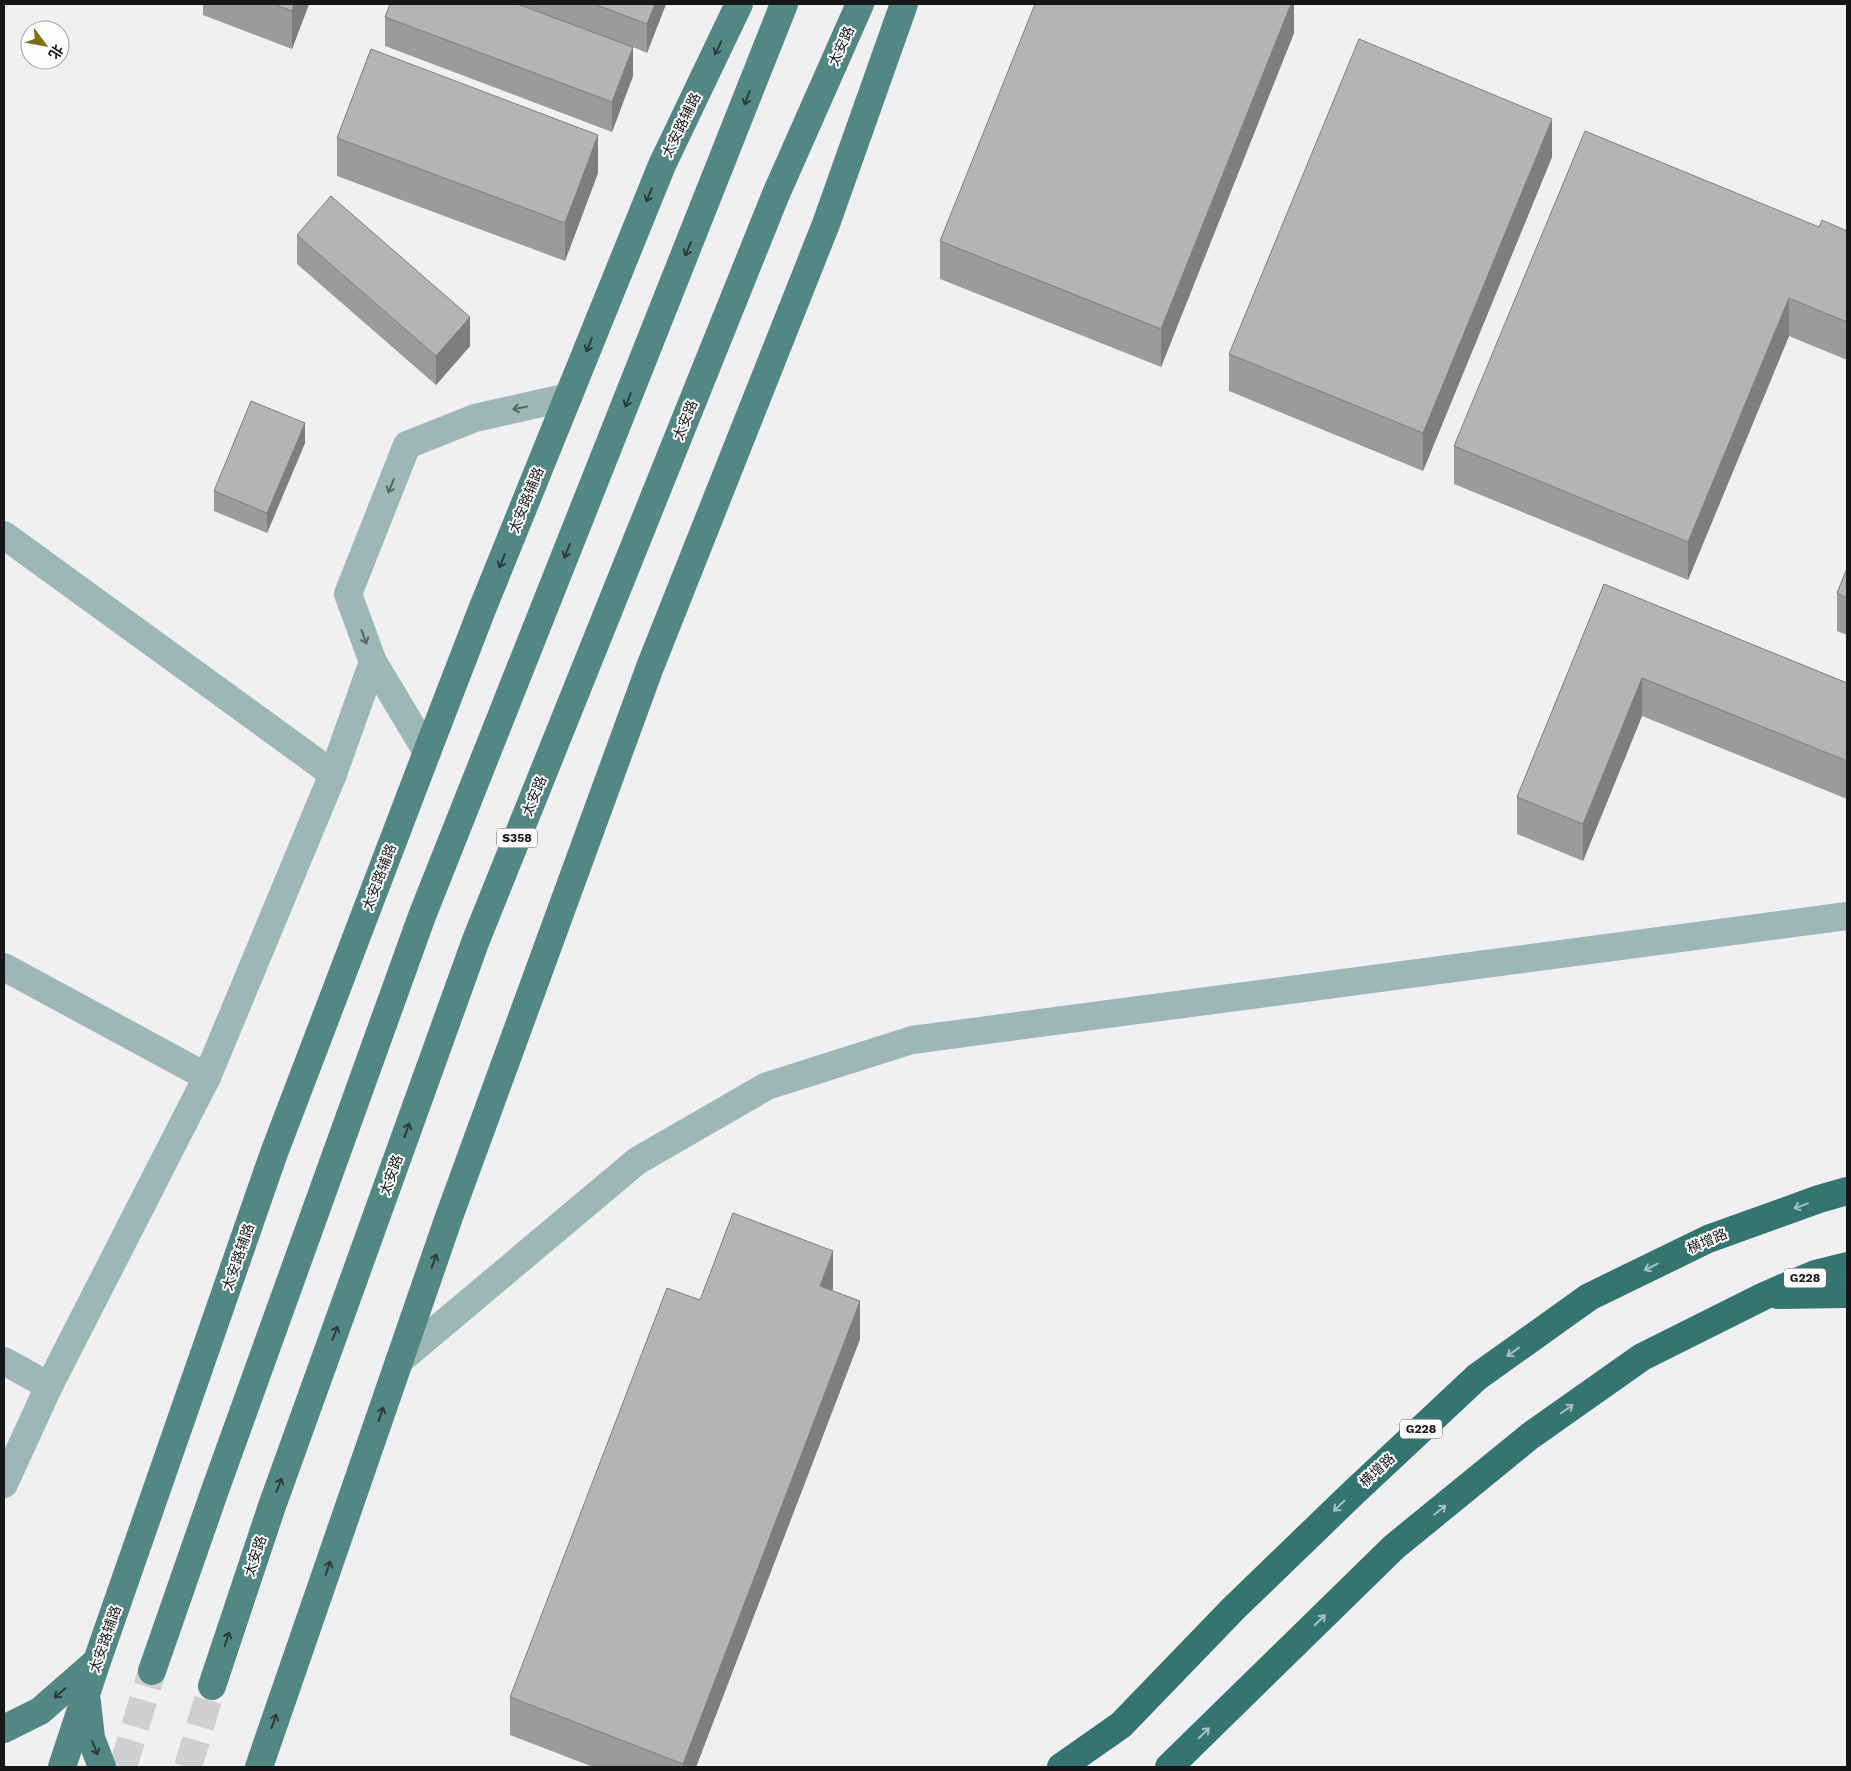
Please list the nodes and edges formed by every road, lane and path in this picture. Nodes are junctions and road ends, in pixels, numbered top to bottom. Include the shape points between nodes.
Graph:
1 (740, 4) edge
2 (784, 4) edge
3 (860, 4) edge
4 (904, 4) edge
5 (568, 398) junction
6 (4, 535) edge
7 (373, 662) junction
8 (427, 752) junction
9 (332, 774) junction
10 (1847, 916) edge
11 (4, 967) edge
12 (207, 1077) junction
13 (1847, 1191) edge
14 (1847, 1266) edge
15 (1847, 1294) edge
16 (1764, 1296) junction
17 (4, 1361) edge
18 (399, 1361) junction
19 (49, 1386) junction
20 (4, 1484) edge
21 (97, 1661) junction
22 (152, 1671) tunnel mouth
23 (212, 1686) tunnel mouth
24 (86, 1694) junction
25 (4, 1729) edge
26 (259, 1765) edge
27 (62, 1767) edge
28 (102, 1767) edge
29 (1061, 1767) edge
30 (1169, 1767) edge

1 -> 5 main road, 太安路辅路 via 662,165
2 -> 22 main road via 422,916
23 -> 3 main road, 太安路 / S358 via 272,1506 476,940 772,203
18 -> 4 main road via 650,666 826,224
5 -> 7 street via 475,418 407,445 348,594
5 -> 8 main road, 太安路辅路
6 - 9 street
7 - 8 street
7 - 9 street
8 - 21 main road, 太安路辅路 via 274,1154
9 - 12 street
10 - 18 street via 912,1040 767,1086 637,1161
11 - 12 street
12 - 19 street
13 -> 29 highway, 横增路 / G228 via 1708,1239 1590,1297 1477,1377 1233,1608 1121,1725
14 - 16 highway, G228 via 1815,1274
15 - 16 highway
30 -> 16 highway, G228 via 1394,1547 1530,1436 1642,1356
17 - 19 street
26 -> 18 main road
19 - 20 street
21 - 24 main road, 太安路辅路
21 -> 25 main road via 40,1711
24 - 27 main road, 太安路辅路
24 -> 28 main road via 91,1738

